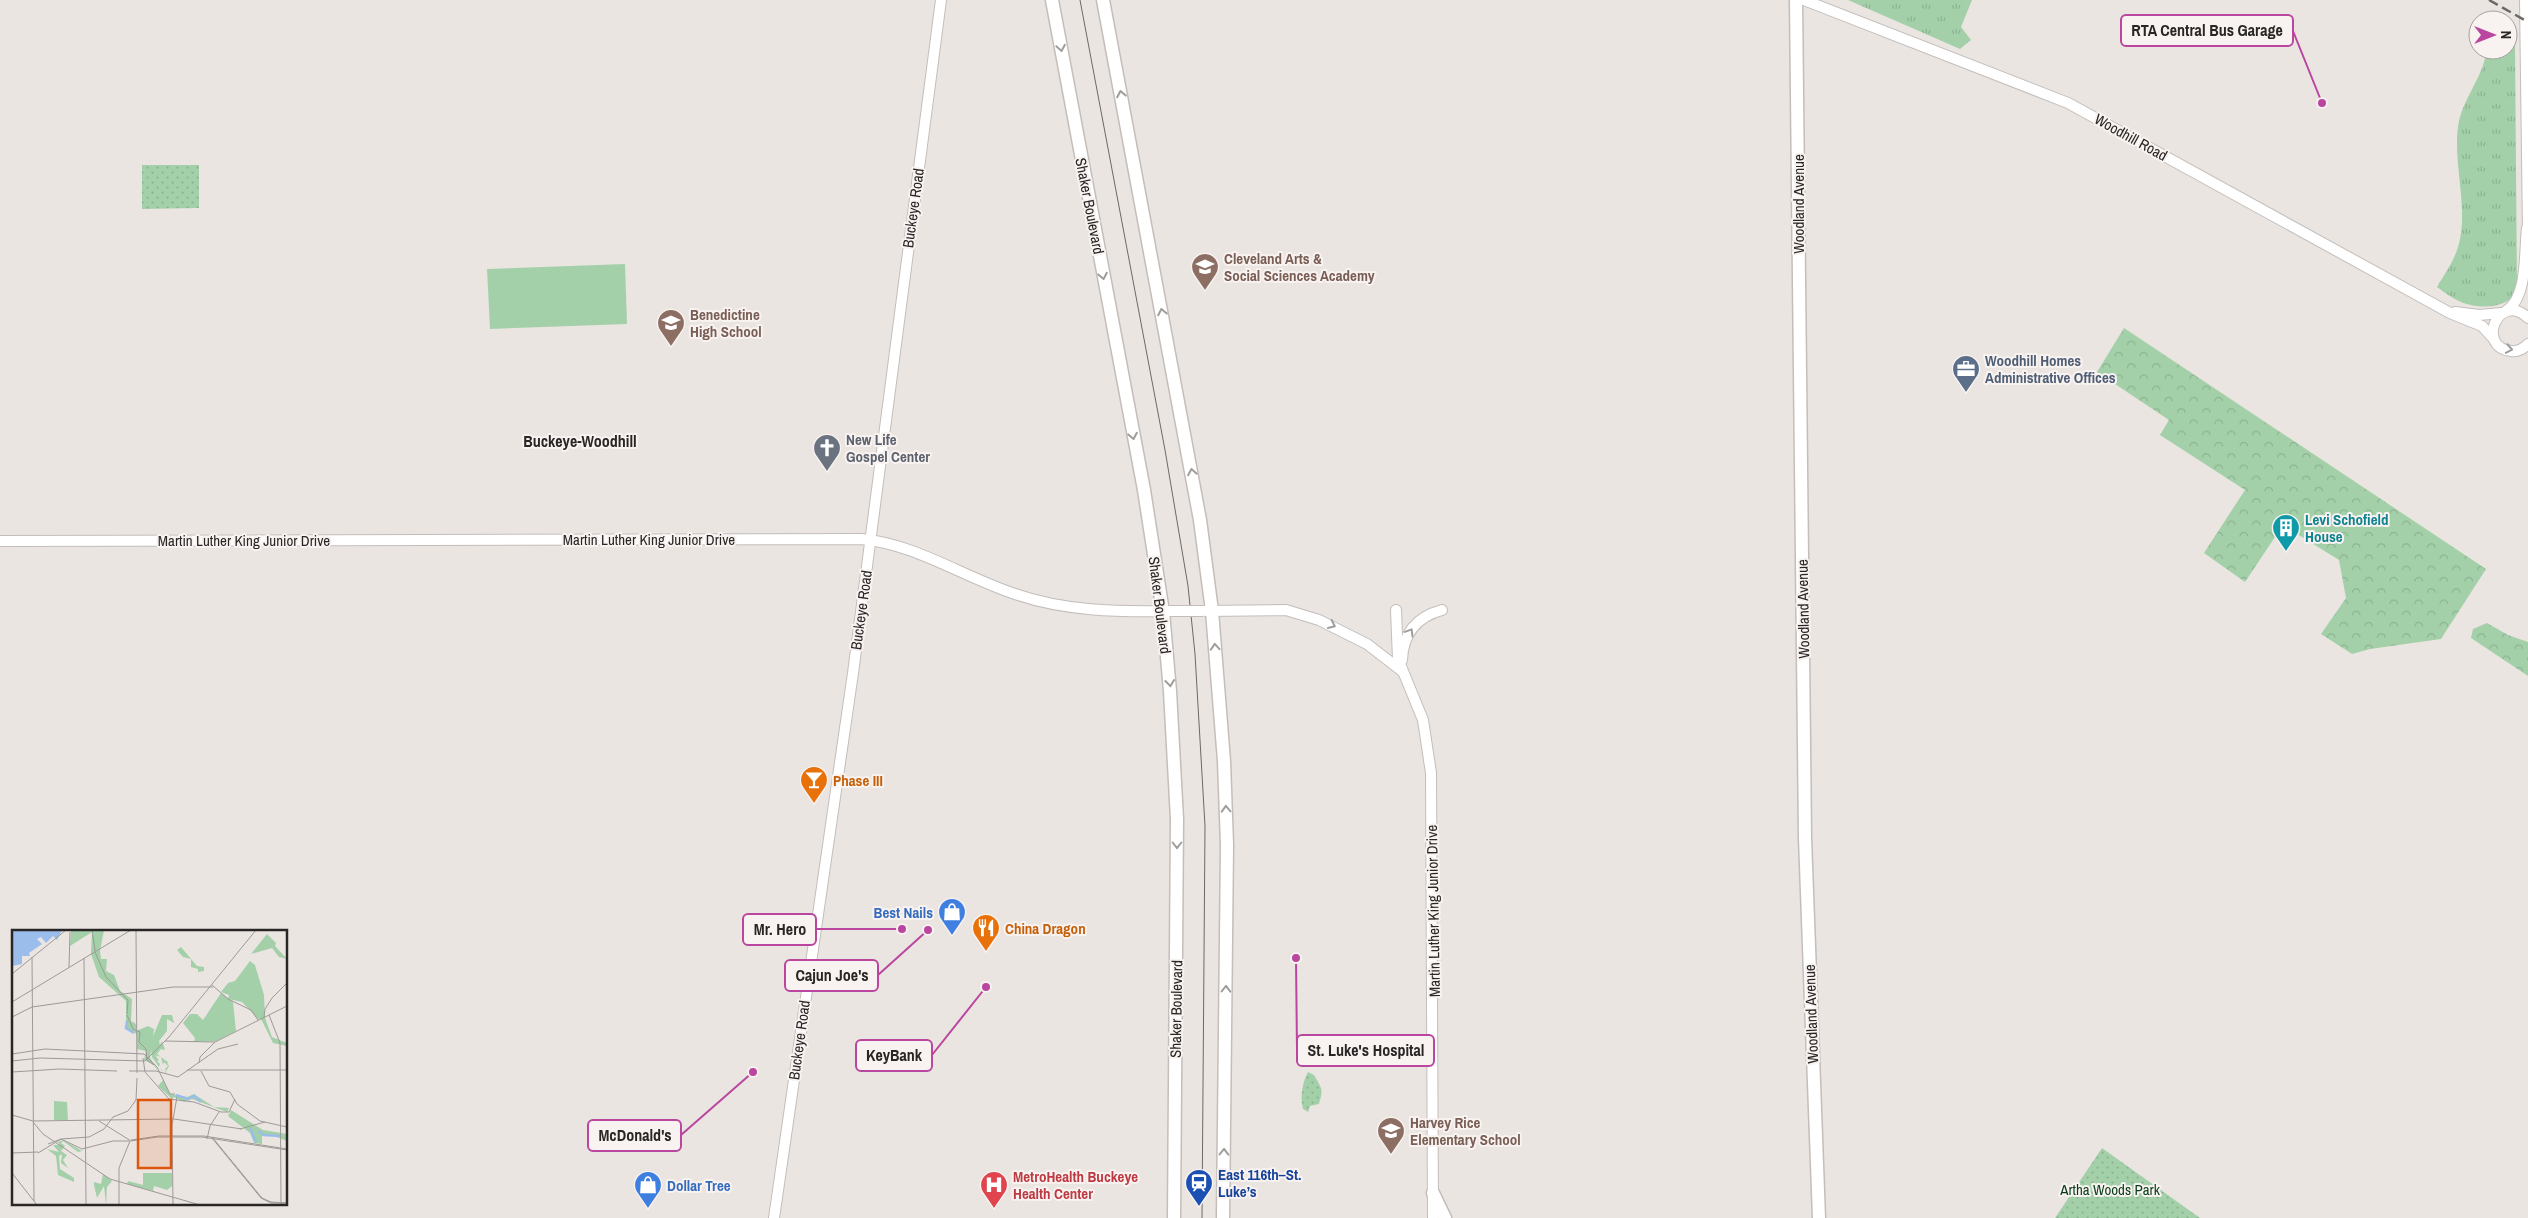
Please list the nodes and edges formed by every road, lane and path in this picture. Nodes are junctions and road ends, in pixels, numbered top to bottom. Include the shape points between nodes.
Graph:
1 (941, 0) edge
2 (1052, 0) edge
3 (1103, 0) edge
4 (1796, 0) edge
5 (1804, 0) edge
6 (2525, 0) edge
7 (2528, 227) edge
8 (2528, 234) edge
9 (2443, 309) junction
10 (2505, 312) junction
11 (2528, 318) edge
12 (2493, 338) junction
13 (2528, 344) edge
14 (0, 540) edge
15 (871, 540) junction
16 (1396, 610) dead end
17 (1442, 610) dead end
18 (1208, 611) junction
19 (1166, 612) junction
20 (1402, 671) junction
21 (1433, 1193) junction
22 (774, 1218) edge
23 (1174, 1218) edge
24 (1223, 1218) edge
25 (1432, 1218) edge
26 (1445, 1218) edge
27 (1819, 1218) edge

1 - 15 street, Buckeye Road
2 -> 19 main road, Shaker Boulevard
18 -> 3 main road via 1200,520
4 - 27 main road, Woodland Avenue via 1805,838
5 - 9 street, Woodhill Road via 2068,103
6 - 7 street
7 - 8 street
7 - 10 street via 2523,289 2517,303
9 - 10 street, Woodhill Road via 2479,315
9 - 12 street, Woodhill Road via 2482,326
10 - 11 street, Woodhill Road via 2515,311
10 - 12 street via 2494,324
12 -> 13 street, Woodhill Road via 2507,351 2520,350
14 - 15 street, Martin Luther King Junior Drive
15 - 19 street, Martin Luther King Junior Drive via 916,552 1015,594 1060,606
15 - 22 street, Buckeye Road
16 - 20 street, Martin Luther King Junior Drive via 1397,654
20 -> 17 street via 1405,641 1412,627 1426,615
18 - 19 street, Martin Luther King Junior Drive, bridge
18 -> 20 street, Martin Luther King Junior Drive via 1286,610 1319,620 1352,635
24 -> 18 main road via 1227,845 1224,761
19 -> 23 main road, Shaker Boulevard via 1177,819
20 - 21 street, Martin Luther King Junior Drive via 1420,712 1430,763
21 - 25 street, Martin Luther King Junior Drive
21 - 26 main road

